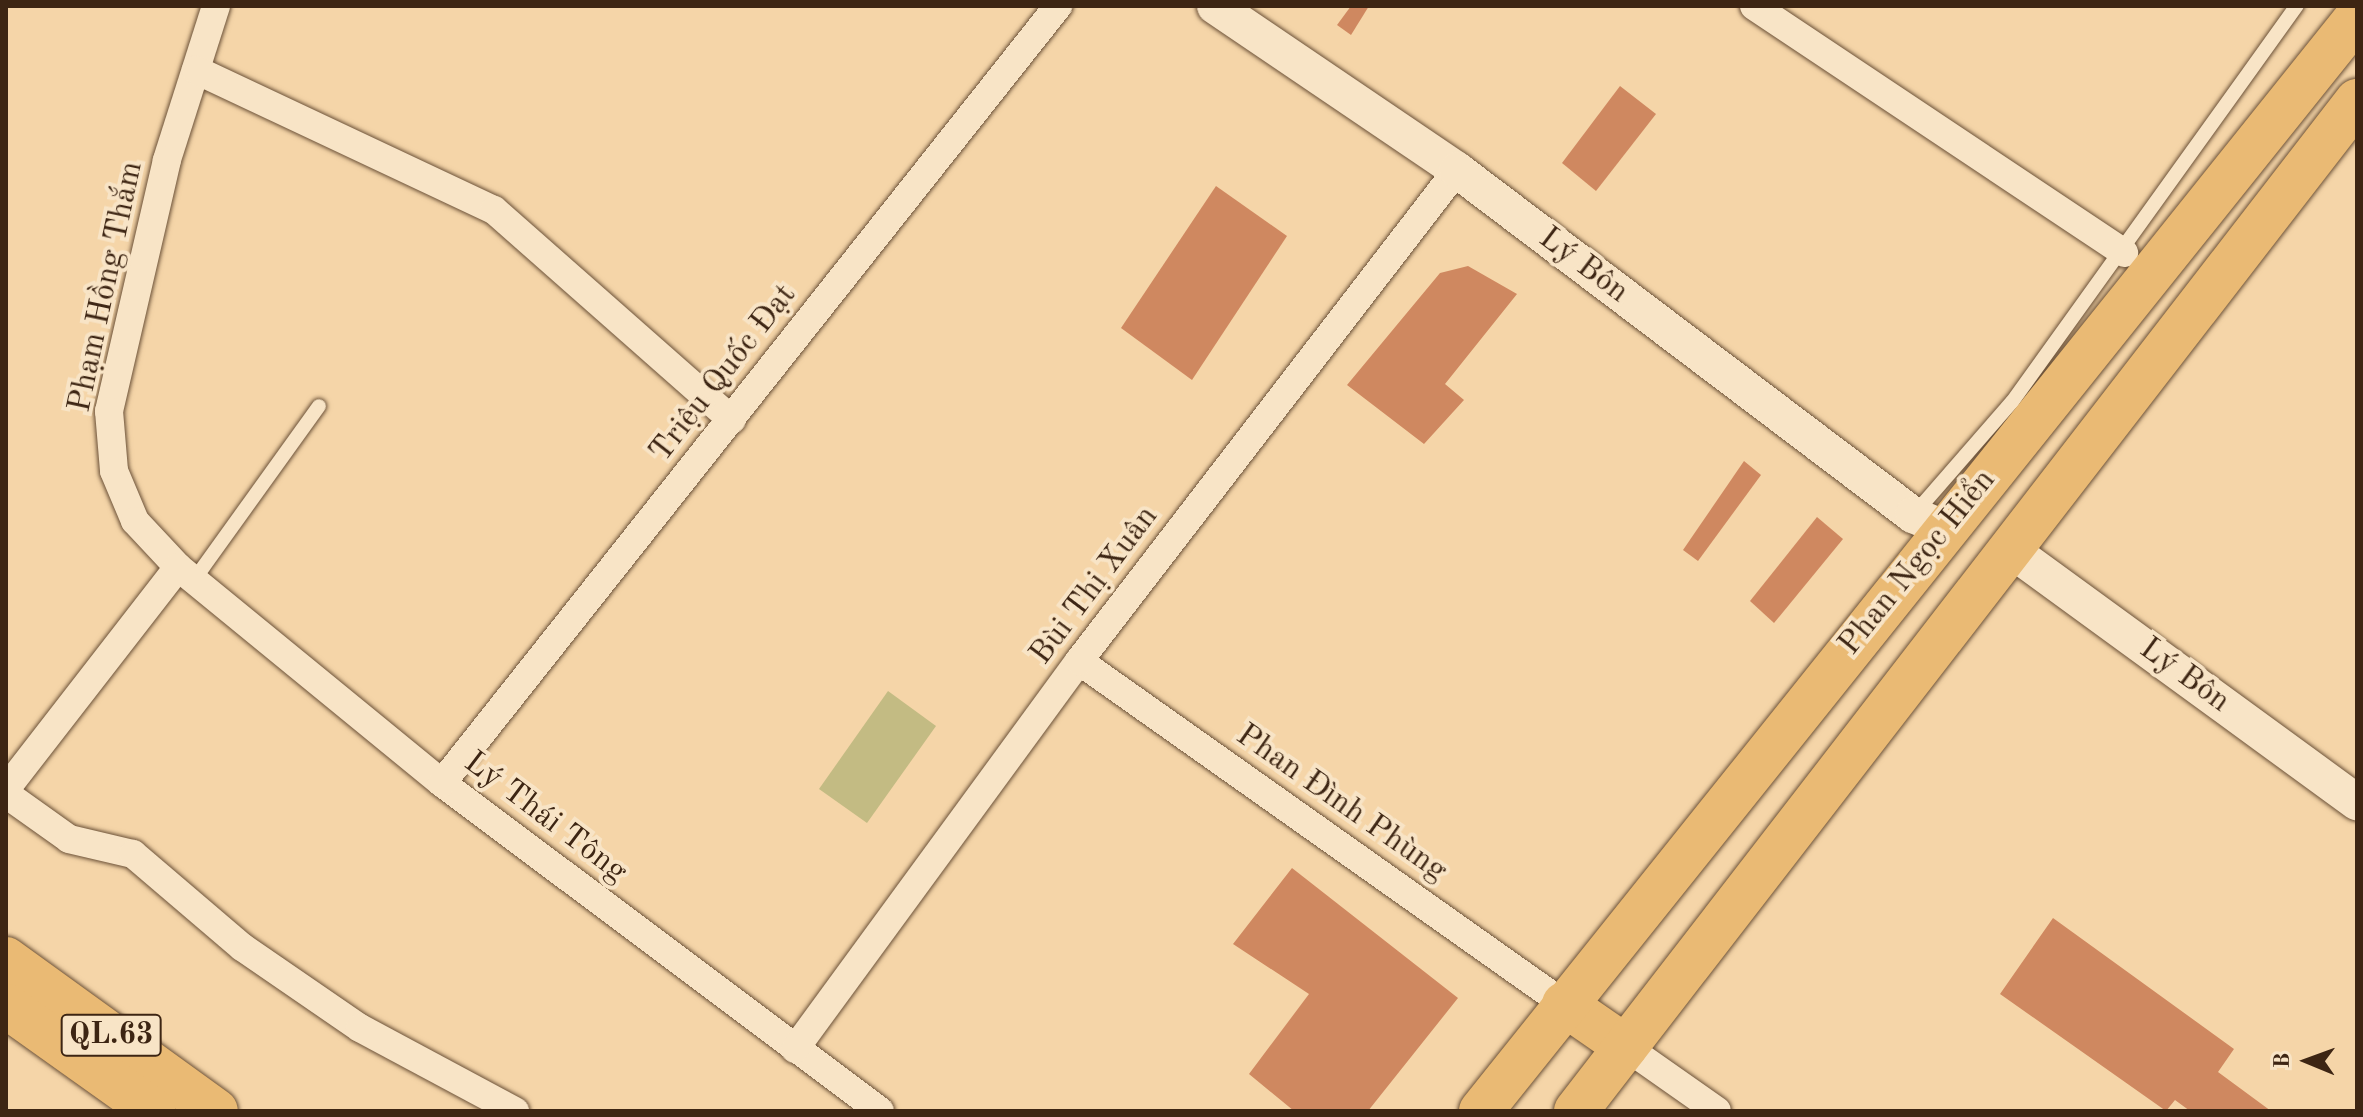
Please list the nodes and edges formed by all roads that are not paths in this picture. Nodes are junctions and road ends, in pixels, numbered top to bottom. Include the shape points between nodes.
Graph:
1 (216, 6) edge
2 (1058, 6) edge
3 (1215, 6) edge
4 (1754, 6) edge
5 (2297, 6) edge
6 (2354, 14) edge
7 (196, 70) junction
8 (2357, 101) edge
9 (1457, 170) junction
10 (2124, 253) junction
11 (319, 406) dead end
12 (732, 420) junction
13 (1930, 522) junction
14 (2011, 550) junction
15 (186, 574) junction
16 (1079, 661) junction
17 (442, 783) junction
18 (6, 791) edge
19 (2357, 802) edge
20 (6, 959) edge
21 (1564, 1004) junction
22 (6, 1006) edge
23 (1626, 1047) junction
24 (795, 1049) junction
25 (153, 1111) edge
26 (216, 1111) edge
27 (515, 1111) edge
28 (880, 1111) edge
29 (1481, 1111) edge
30 (1576, 1111) edge
31 (1717, 1111) edge

1 - 7 street, Phạm Hồng Thắm
2 - 12 street, Triệu Quốc Đạt
3 - 9 street, Lý Bôn
4 - 10 street
5 - 10 lane
6 - 13 highway, Phan Ngọc Hiển
7 - 12 street via 494,210
7 - 15 street, Phạm Hồng Thắm via 167,160 109,411 114,471 135,521
8 - 14 highway, Phan Ngọc Hiển
9 - 13 street, Lý Bôn
9 - 16 street, Bùi Thị Xuân
10 - 13 lane
11 - 15 lane
12 - 17 street, Triệu Quốc Đạt
13 - 21 highway, Phan Ngọc Hiển
14 - 19 street, Lý Bôn
14 - 23 highway, Phan Ngọc Hiển
15 - 17 street, Lý Thái Tông
15 - 18 street
16 - 21 street, Phan Đình Phùng
16 - 24 street, Bùi Thị Xuân
17 - 24 street, Lý Thái Tông
18 - 27 street via 69,839 133,854 242,947 360,1028
20 - 26 highway, QL.63
21 - 23 highway
21 - 29 highway, Phan Ngọc Hiển
22 - 25 highway, QL.63
23 - 30 highway, Phan Ngọc Hiển
23 - 31 street
24 - 28 street, Lý Thái Tông

